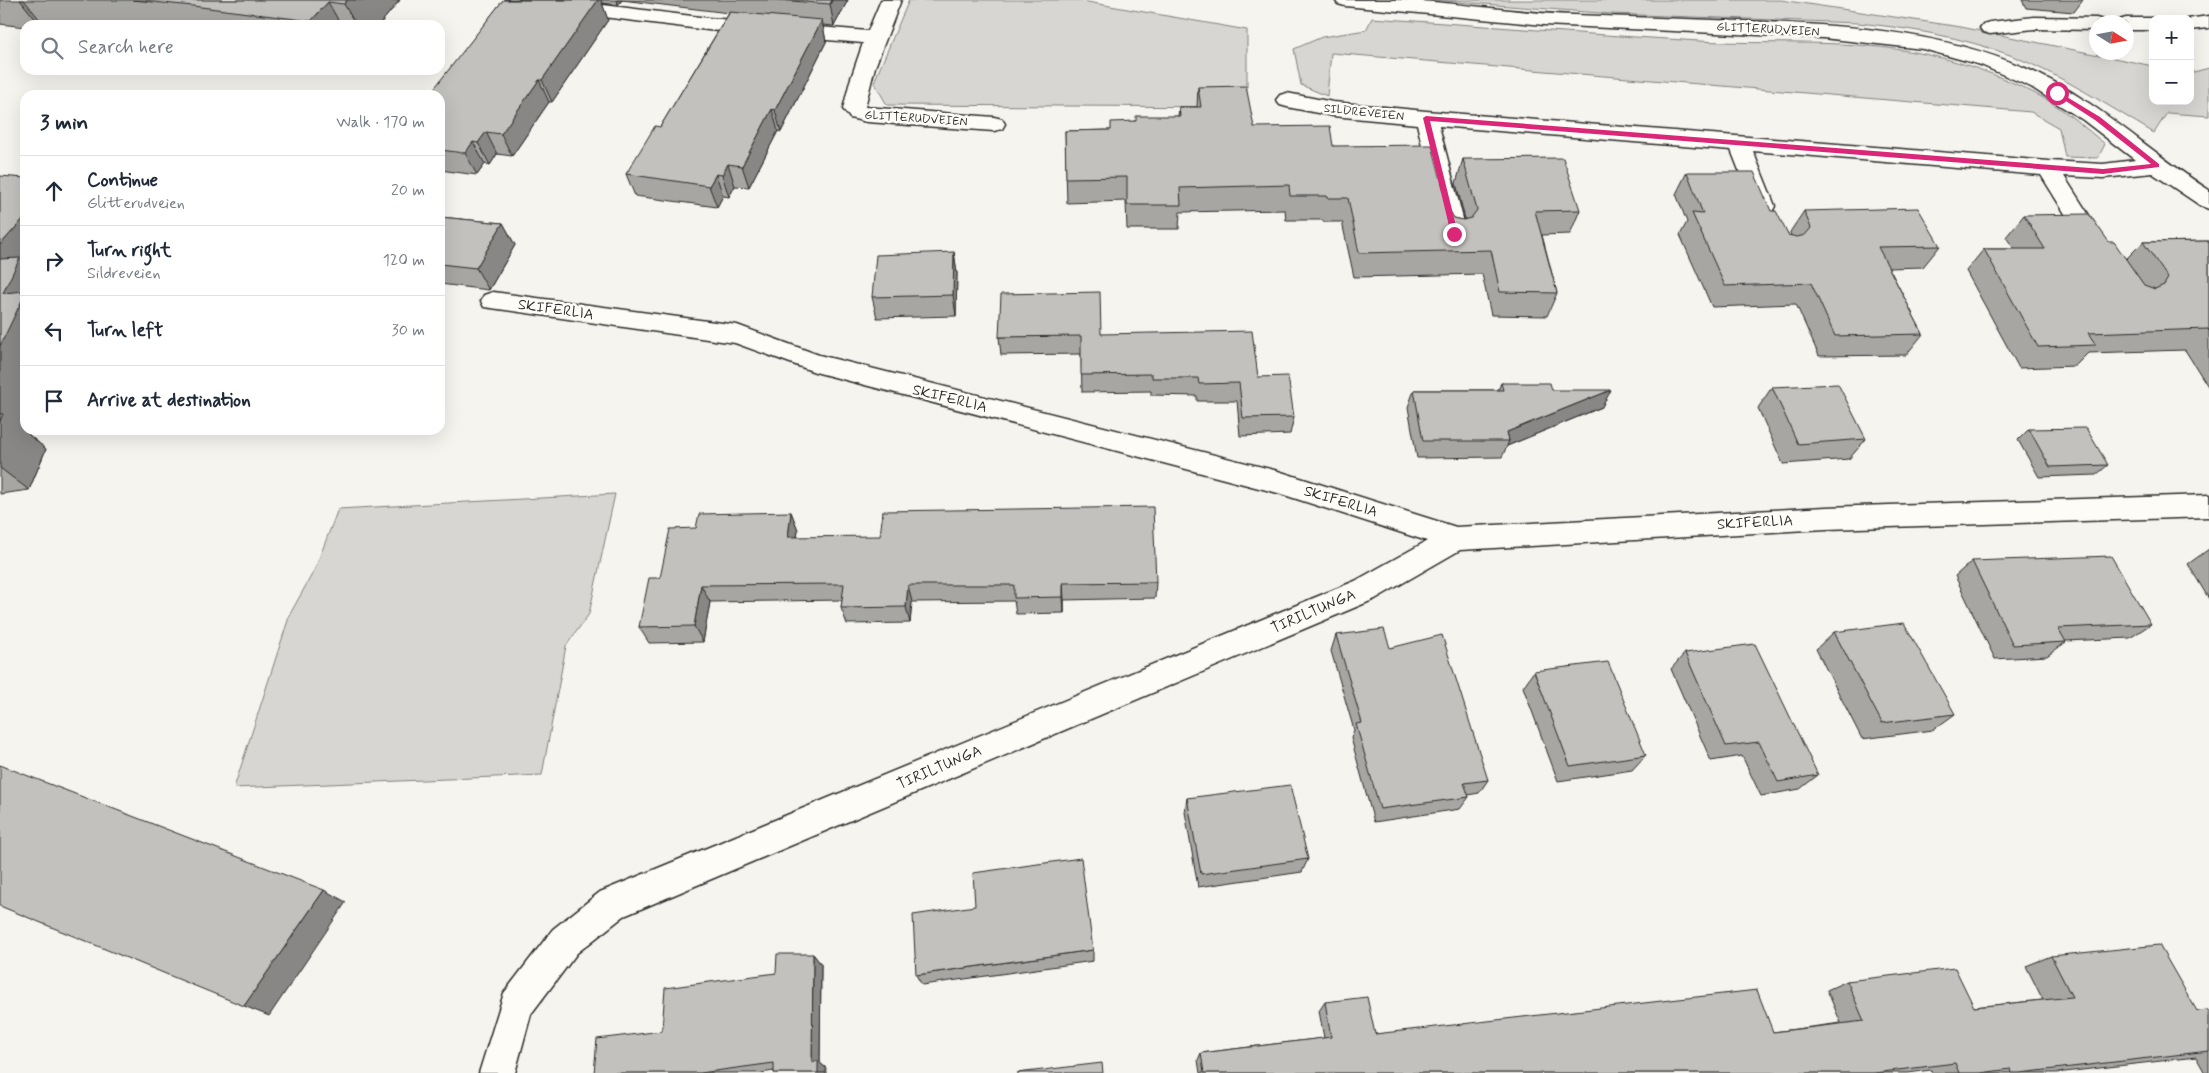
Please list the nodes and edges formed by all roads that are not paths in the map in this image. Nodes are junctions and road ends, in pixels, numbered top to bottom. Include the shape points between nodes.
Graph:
1 (515, 0) edge
2 (891, 0) edge
3 (1345, 0) edge
4 (2209, 22) edge
5 (2089, 24) edge
6 (2134, 24) edge
7 (2149, 24) edge
8 (2194, 24) edge
9 (1990, 28) dead end
10 (876, 38) junction
11 (1286, 100) dead end
12 (1426, 118) junction
13 (994, 124) dead end
14 (1740, 143) junction
15 (2157, 165) junction
16 (2049, 168) junction
17 (2209, 201) edge
18 (1771, 222) edge
19 (1454, 234) edge
20 (2107, 262) edge
21 (492, 300) dead end
22 (2209, 506) edge
23 (1456, 539) junction
24 (497, 1073) edge

1 - 10 street via 708,24
2 - 10 street, GLITTERUDVEIEN
3 - 15 street, GLITTERUDVEIEN via 1536,19 1818,31 1933,44 2020,73 2098,118
4 - 8 street
5 - 9 street via 2034,23
6 - 7 street
10 - 13 street, GLITTERUDVEIEN via 856,97 854,109 858,113
11 - 12 street, SILDREVEIEN via 1333,109
12 - 14 street, SILDREVEIEN
12 - 19 street
14 - 16 street, SILDREVEIEN
14 - 18 street
15 - 16 street, SILDREVEIEN via 2103,171
15 - 17 street
16 - 20 street
21 - 23 street, SKIFERLIA via 737,334 815,363 1278,482
22 - 23 street, SKIFERLIA via 1826,518
23 - 24 street, TIRILTUNGA via 1365,590 612,904 565,941 516,1005

